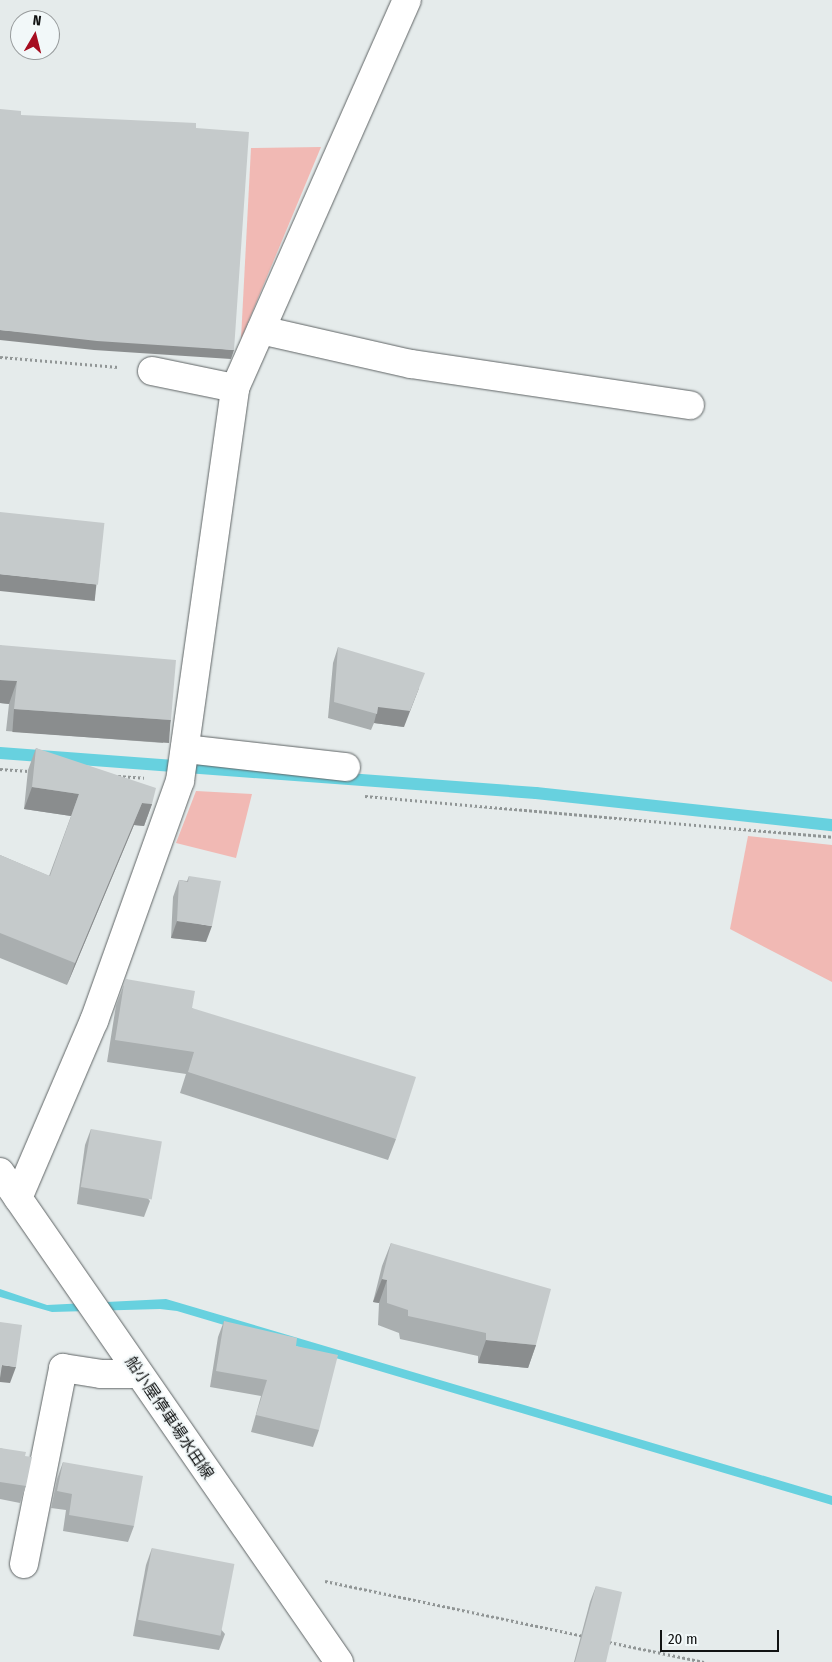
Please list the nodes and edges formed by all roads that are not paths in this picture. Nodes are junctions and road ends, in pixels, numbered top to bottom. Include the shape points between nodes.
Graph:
1 (407, 0) edge
2 (261, 330) junction
3 (152, 371) road end
4 (235, 388) junction
5 (690, 405) dead end
6 (185, 749) junction
7 (346, 767) dead end
8 (0, 1172) edge
9 (18, 1198) junction
10 (139, 1374) junction
11 (24, 1564) dead end
12 (339, 1662) edge

1 - 2 street
2 - 4 street
2 - 5 street via 411,364
3 - 4 street
4 - 6 street
6 - 7 street
6 - 9 street via 180,780 94,1021
8 - 9 street, 船小屋停車場水田線
9 - 10 street, 船小屋停車場水田線
10 - 11 street via 101,1374 63,1368
10 - 12 street, 船小屋停車場水田線

